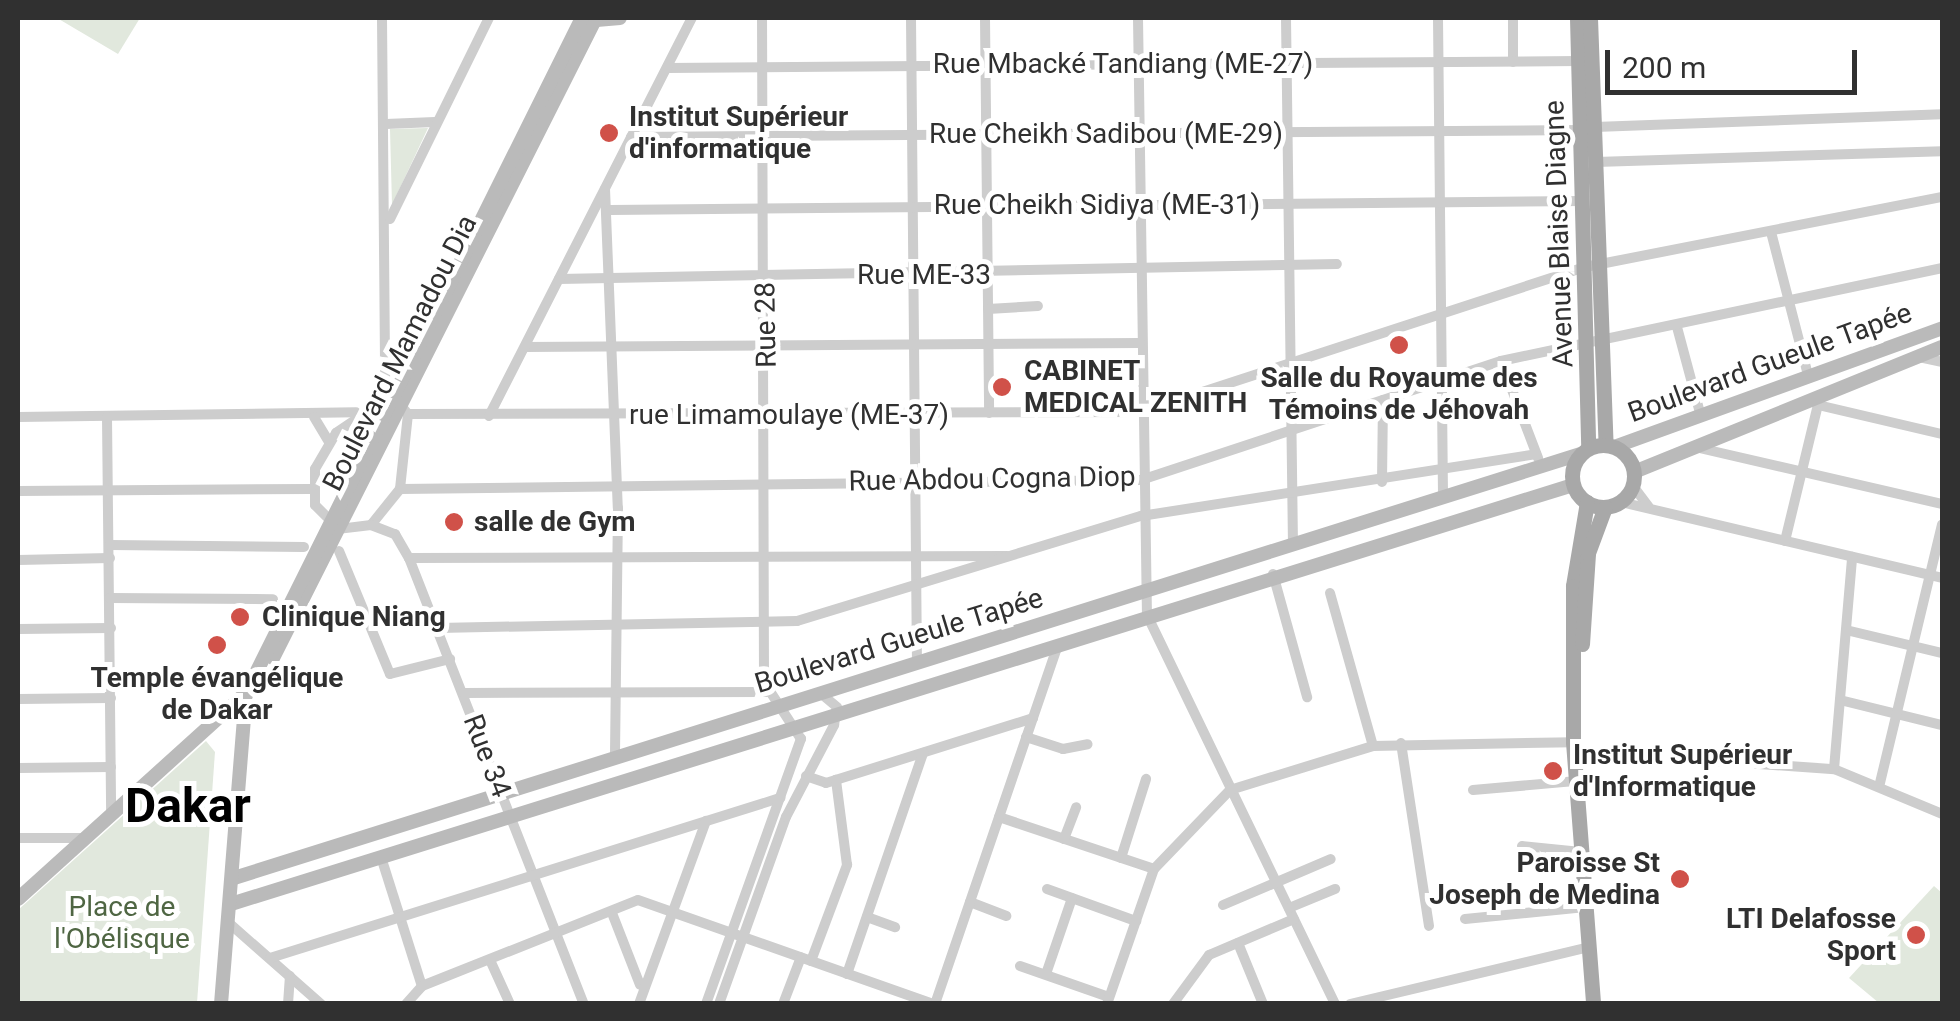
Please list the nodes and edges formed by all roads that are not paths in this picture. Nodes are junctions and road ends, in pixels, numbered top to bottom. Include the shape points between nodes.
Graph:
1 (382, 18) edge
2 (488, 18) edge
3 (620, 18) edge
4 (692, 18) edge
5 (762, 18) edge
6 (912, 18) edge
7 (985, 18) edge
8 (1138, 18) edge
9 (1286, 18) edge
10 (1438, 18) edge
11 (1513, 18) edge
12 (1578, 18) edge
13 (1590, 18) edge
14 (586, 19) edge
15 (1438, 62) junction
16 (1513, 62) junction
17 (1579, 62) junction
18 (1287, 63) junction
19 (1138, 64) junction
20 (912, 66) junction
21 (986, 66) junction
22 (762, 67) junction
23 (667, 68) junction
24 (1942, 114) edge
25 (435, 122) junction
26 (386, 124) junction
27 (1588, 129) junction
28 (1288, 132) junction
29 (1439, 132) junction
30 (1138, 134) junction
31 (912, 135) junction
32 (986, 135) junction
33 (763, 136) junction
34 (631, 137) junction
35 (1942, 151) edge
36 (1596, 162) junction
37 (604, 189) junction
38 (1942, 197) edge
39 (1583, 201) junction
40 (1440, 202) junction
41 (1289, 203) junction
42 (1139, 204) junction
43 (913, 206) junction
44 (987, 206) junction
45 (764, 208) junction
46 (610, 210) junction
47 (388, 222) junction
48 (1772, 232) junction
49 (1337, 264) dead end
50 (1592, 267) junction
51 (1290, 268) junction
52 (1942, 268) edge
53 (988, 274) junction
54 (1140, 274) junction
55 (914, 275) junction
56 (765, 276) junction
57 (612, 278) junction
58 (559, 279) junction
59 (1784, 300) junction
60 (1038, 306) dead end
61 (988, 309) junction
62 (1441, 315) junction
63 (1677, 327) junction
64 (1942, 328) edge
65 (1594, 342) junction
66 (988, 343) junction
67 (1140, 343) junction
68 (914, 344) junction
69 (613, 346) junction
70 (525, 347) junction
71 (766, 347) junction
72 (1942, 347) edge
73 (1916, 356) junction
74 (1501, 361) junction
75 (1942, 362) edge
76 (1291, 364) junction
77 (1808, 375) junction
78 (1442, 380) junction
79 (1819, 398) junction
80 (1384, 400) junction
81 (397, 402) junction
82 (1595, 403) junction
83 (364, 410) junction
84 (1141, 412) junction
85 (989, 413) junction
86 (1700, 413) junction
87 (766, 414) junction
88 (914, 414) junction
89 (18, 416) edge
90 (490, 416) junction
91 (614, 416) junction
92 (107, 417) junction
93 (314, 417) junction
94 (1292, 431) junction
95 (1942, 434) edge
96 (329, 442) junction
97 (1610, 446) junction
98 (1688, 446) junction
99 (1584, 451) junction
100 (1536, 454) junction
101 (1542, 470) junction
102 (1801, 471) junction
103 (1443, 473) junction
104 (1634, 479) junction
105 (768, 480) junction
106 (1141, 480) junction
107 (915, 482) junction
108 (1382, 482) junction
109 (616, 484) junction
110 (1573, 485) junction
111 (311, 489) junction
112 (400, 489) junction
113 (18, 491) edge
114 (108, 491) junction
115 (1292, 495) junction
116 (1443, 497) junction
117 (1587, 502) junction
118 (1613, 504) junction
119 (1942, 504) edge
120 (392, 505) junction
121 (1650, 508) junction
122 (1142, 516) junction
123 (1942, 524) edge
124 (334, 526) junction
125 (371, 526) junction
126 (395, 534) junction
127 (1785, 541) junction
128 (1293, 544) junction
129 (110, 545) junction
130 (304, 548) dead end
131 (768, 550) junction
132 (339, 551) dead end
133 (916, 552) junction
134 (969, 552) junction
135 (617, 553) junction
136 (1010, 556) junction
137 (1852, 557) junction
138 (110, 558) junction
139 (409, 558) junction
140 (18, 560) edge
141 (972, 572) junction
142 (1273, 574) junction
143 (1936, 576) edge
144 (916, 584) junction
145 (1142, 590) junction
146 (1330, 593) dead end
147 (110, 598) junction
148 (273, 599) dead end
149 (1146, 615) junction
150 (767, 622) junction
151 (617, 623) junction
152 (110, 628) junction
153 (438, 628) junction
154 (18, 629) edge
155 (1846, 630) junction
156 (1058, 644) junction
157 (1913, 646) junction
158 (1942, 652) edge
159 (450, 659) junction
160 (917, 662) junction
161 (767, 692) junction
162 (818, 692) junction
163 (246, 693) junction
164 (464, 693) junction
165 (616, 693) junction
166 (111, 698) junction
167 (1307, 698) dead end
168 (18, 699) edge
169 (1840, 700) junction
170 (779, 705) junction
171 (243, 709) junction
172 (837, 713) junction
173 (1897, 714) junction
174 (1033, 718) junction
175 (1942, 725) edge
176 (218, 726) junction
177 (796, 726) junction
178 (248, 727) junction
179 (1026, 738) junction
180 (1401, 743) junction
181 (1088, 744) dead end
182 (1373, 746) junction
183 (1578, 747) junction
184 (923, 752) junction
185 (615, 757) junction
186 (18, 768) edge
187 (111, 768) junction
188 (1834, 770) junction
189 (806, 776) junction
190 (836, 780) junction
191 (1146, 780) dead end
192 (1575, 781) junction
193 (1879, 787) junction
194 (1230, 790) junction
195 (1473, 790) dead end
196 (502, 793) junction
197 (132, 797) junction
198 (780, 798) junction
199 (1076, 807) dead end
200 (1942, 814) edge
201 (111, 816) junction
202 (511, 817) junction
203 (999, 817) junction
204 (706, 821) junction
205 (18, 838) edge
206 (86, 838) junction
207 (1064, 839) junction
208 (1522, 846) dead end
209 (1580, 852) junction
210 (381, 857) junction
211 (1121, 858) junction
212 (1332, 859) dead end
213 (1154, 870) junction
214 (533, 874) junction
215 (234, 878) junction
216 (1276, 882) junction
217 (1046, 889) dead end
218 (1335, 889) dead end
219 (18, 898) edge
220 (1072, 898) junction
221 (970, 902) junction
222 (231, 904) junction
223 (1223, 905) dead end
224 (1586, 906) junction
225 (672, 911) junction
226 (612, 913) junction
227 (1292, 914) junction
228 (399, 916) junction
229 (1006, 916) dead end
230 (867, 917) junction
231 (1465, 920) dead end
232 (1136, 922) junction
233 (229, 923) junction
234 (1429, 926) dead end
235 (894, 927) dead end
236 (558, 934) junction
237 (737, 935) junction
238 (1238, 942) junction
239 (1589, 947) junction
240 (270, 958) junction
241 (806, 959) junction
242 (490, 960) junction
243 (1020, 966) dead end
244 (847, 974) junction
245 (1046, 974) junction
246 (290, 976) junction
247 (640, 985) junction
248 (422, 986) junction
249 (1412, 987) junction
250 (1108, 1000) edge
251 (1263, 1003) edge
252 (221, 1004) edge
253 (288, 1004) edge
254 (321, 1004) edge
255 (406, 1004) edge
256 (510, 1004) edge
257 (584, 1004) edge
258 (640, 1004) edge
259 (706, 1004) edge
260 (719, 1004) edge
261 (783, 1004) edge
262 (934, 1004) edge
263 (1173, 1004) edge
264 (1334, 1004) edge
265 (1350, 1004) edge
266 (1416, 1004) edge
267 (1593, 1004) edge
268 (1603, 1004) edge

1 - 26 street
2 - 25 street
3 - 14 street
4 - 23 street
5 - 22 street, Rue 28
6 - 20 street
7 - 21 street
8 - 19 street
9 - 18 street
10 - 15 street
11 - 16 street
12 - 17 main road, Avenue Blaise Diagne
13 - 27 main road, Avenue Blaise Diagne
14 - 81 street, Boulevard Mamadou Dia
15 - 16 street, Rue Mbacké Tandiang (ME-27)
15 - 18 street, Rue Mbacké Tandiang (ME-27)
15 - 29 street
16 - 17 street, Rue Mbacké Tandiang (ME-27)
17 - 27 main road, Avenue Blaise Diagne
18 - 19 street, Rue Mbacké Tandiang (ME-27)
18 - 28 street
19 - 21 street, Rue Mbacké Tandiang (ME-27)
19 - 30 street
20 - 21 street, Rue Mbacké Tandiang (ME-27)
20 - 22 street, Rue Mbacké Tandiang (ME-27)
20 - 31 street
21 - 32 street
22 - 23 street, Rue Mbacké Tandiang (ME-27)
22 - 33 street, Rue 28
23 - 34 street
24 - 27 street, Rue Cheikh Sadibou (ME-29)
25 - 26 street
25 - 47 street
26 - 47 street
27 - 29 street, Rue Cheikh Sadibou (ME-29)
27 - 36 main road, Avenue Blaise Diagne
27 - 39 main road, Avenue Blaise Diagne
28 - 29 street, Rue Cheikh Sadibou (ME-29)
28 - 30 street, Rue Cheikh Sadibou (ME-29)
28 - 41 street
29 - 40 street
30 - 32 street, Rue Cheikh Sadibou (ME-29)
30 - 42 street
31 - 32 street, Rue Cheikh Sadibou (ME-29)
31 - 33 street, Rue Cheikh Sadibou (ME-29)
31 - 43 street
32 - 44 street
33 - 34 street, Rue Cheikh Sadibou (ME-29)
33 - 45 street, Rue 28
34 - 37 street
35 - 36 street
36 - 50 main road, Avenue Blaise Diagne
37 - 46 street
37 - 58 street
38 - 48 street, rue Limamoulaye (ME-37)
39 - 40 street, Rue Cheikh Sidiya (ME-31)
39 - 50 main road, Avenue Blaise Diagne
40 - 41 street, Rue Cheikh Sidiya (ME-31)
40 - 62 street
41 - 42 street, Rue Cheikh Sidiya (ME-31)
41 - 51 street
42 - 44 street, Rue Cheikh Sidiya (ME-31)
42 - 54 street
43 - 44 street, Rue Cheikh Sidiya (ME-31)
43 - 45 street, Rue Cheikh Sidiya (ME-31)
43 - 55 street
44 - 53 street
45 - 46 street, Rue Cheikh Sidiya (ME-31)
45 - 56 street, Rue 28
46 - 57 street
47 - 81 street
48 - 50 street, rue Limamoulaye (ME-37)
48 - 59 street
49 - 51 street, Rue ME-33
50 - 62 street, rue Limamoulaye (ME-37)
50 - 65 main road, Avenue Blaise Diagne
51 - 54 street, Rue ME-33
51 - 76 street
52 - 59 street, Rue Abdou Cogna Diop
53 - 54 street, Rue ME-33
53 - 55 street, Rue ME-33
53 - 61 street
54 - 67 street
55 - 56 street, Rue ME-33
55 - 68 street
56 - 57 street, Rue ME-33
56 - 71 street, Rue 28
57 - 58 street, Rue ME-33
57 - 69 street
58 - 70 street
59 - 63 street, Rue Abdou Cogna Diop
59 - 77 street
60 - 61 street
61 - 66 street
62 - 76 street, rue Limamoulaye (ME-37)
62 - 78 street
63 - 65 street, Rue Abdou Cogna Diop
63 - 86 street
64 - 77 street, Boulevard Gueule Tapée
65 - 74 street, Rue Abdou Cogna Diop
65 - 82 main road, Avenue Blaise Diagne
66 - 67 street
66 - 68 street
66 - 85 street
67 - 84 street
68 - 71 street
68 - 88 street
69 - 70 street
69 - 71 street
69 - 91 street
70 - 90 street
71 - 87 street, Rue 28
72 - 73 street, Boulevard Gueule Tapée
73 - 75 street
73 - 79 street, Boulevard Gueule Tapée
74 - 78 street, Rue Abdou Cogna Diop
74 - 100 street
76 - 84 street, rue Limamoulaye (ME-37)
76 - 94 street
77 - 86 street, Boulevard Gueule Tapée
78 - 80 street, Rue Abdou Cogna Diop
78 - 103 street
79 - 95 street
79 - 98 street, Boulevard Gueule Tapée
79 - 102 street
80 - 94 street, Rue Abdou Cogna Diop
80 - 108 street
81 - 83 street
81 - 90 street, rue Limamoulaye (ME-37) via 438,417
81 - 112 street
81 - 124 street, Boulevard Mamadou Dia
82 - 97 main road, Avenue Blaise Diagne
82 - 99 main road, Avenue Blaise Diagne
83 - 93 street
83 - 96 street
84 - 85 street, rue Limamoulaye (ME-37)
84 - 106 street
85 - 88 street, rue Limamoulaye (ME-37)
86 - 97 street, Boulevard Gueule Tapée
87 - 88 street, rue Limamoulaye (ME-37)
87 - 91 street, rue Limamoulaye (ME-37)
87 - 105 street, Rue 28
88 - 107 street
89 - 92 street
90 - 91 street, rue Limamoulaye (ME-37)
91 - 109 street
92 - 93 street
92 - 114 street
93 - 96 street
94 - 106 street, Rue Abdou Cogna Diop
94 - 115 street
96 - 111 street
97 - 99 main road
97 - 104 main road
98 - 102 street
98 - 104 street, Boulevard Gueule Tapée
99 - 101 street, Boulevard Gueule Tapée
99 - 110 main road
100 - 101 street
100 - 103 street
101 - 116 street, Boulevard Gueule Tapée
102 - 119 street
102 - 127 street
103 - 108 street
103 - 116 street
104 - 118 main road
104 - 121 street
105 - 107 street, Rue Abdou Cogna Diop
105 - 109 street, Rue Abdou Cogna Diop
105 - 131 street, Rue 28
106 - 107 street, Rue Abdou Cogna Diop
106 - 122 street
107 - 133 street
108 - 115 street
109 - 112 street, Rue Abdou Cogna Diop
109 - 135 street
110 - 117 main road
110 - 142 street, Boulevard Gueule Tapée
111 - 114 street
111 - 124 street
112 - 120 street
113 - 114 street
114 - 129 street
115 - 122 street
115 - 128 street
116 - 128 street, Boulevard Gueule Tapée
117 - 118 main road
117 - 183 main road via 1573,586
118 - 121 street
118 - 183 main road via 1585,579
120 - 125 street
120 - 126 street
121 - 127 street
122 - 136 street
122 - 145 street
123 - 143 street
124 - 125 street
124 - 163 street, Boulevard Mamadou Dia
124 - 171 street, Boulevard Mamadou Dia
125 - 126 street
126 - 139 street, Rue 34
127 - 137 street
128 - 145 street, Boulevard Gueule Tapée
129 - 130 street
129 - 138 street
131 - 133 street
131 - 135 street
131 - 150 street, Rue 28
132 - 159 street via 390,674
133 - 134 street
133 - 144 street
134 - 136 street
134 - 141 street
135 - 139 street
135 - 151 street
136 - 141 street
137 - 143 street
137 - 155 street
138 - 140 street
138 - 147 street
139 - 153 street, Rue 34
141 - 144 street
142 - 149 street, Boulevard Gueule Tapée
142 - 167 street
143 - 157 street
144 - 150 street via 818,618
144 - 160 street
145 - 149 street
145 - 160 street, Boulevard Gueule Tapée
146 - 182 street
147 - 148 street
147 - 152 street
149 - 156 street, Boulevard Gueule Tapée
149 - 194 street
150 - 151 street
150 - 161 street, Rue 28
151 - 153 street
151 - 165 street
152 - 154 street
152 - 166 street
153 - 159 street, Rue 34
155 - 157 street
155 - 169 street
156 - 172 street, Boulevard Gueule Tapée
156 - 174 street
157 - 158 street
157 - 173 street
159 - 164 street, Rue 34
160 - 162 street, Boulevard Gueule Tapée
161 - 165 street
161 - 170 street
162 - 170 street, Boulevard Gueule Tapée
162 - 172 street
163 - 171 street
163 - 197 street
164 - 165 street
164 - 196 street, Rue 34
165 - 185 street
166 - 168 street
166 - 187 street
169 - 173 street
169 - 188 street
170 - 177 street
170 - 185 street, Boulevard Gueule Tapée
171 - 176 street
171 - 178 street
172 - 177 street, Boulevard Gueule Tapée
172 - 189 street
173 - 175 street
173 - 193 street
174 - 179 street
174 - 184 street
176 - 178 street
176 - 197 street
177 - 198 street via 800,745
177 - 202 street, Boulevard Gueule Tapée
178 - 215 street
179 - 181 street via 1063,749
179 - 203 street
180 - 182 street
180 - 183 street
180 - 234 street
182 - 194 street
183 - 188 street
183 - 192 main road
183 - 268 main road
184 - 190 street
184 - 230 street
185 - 196 street, Boulevard Gueule Tapée
186 - 187 street
187 - 201 street
188 - 193 street
189 - 190 street
189 - 237 street
190 - 241 street via 847,865
191 - 211 street
192 - 195 street
192 - 209 main road
193 - 200 street
194 - 213 street
194 - 216 street
196 - 202 street, Rue 34
196 - 215 street, Boulevard Gueule Tapée
197 - 201 street
198 - 204 street
198 - 237 street
199 - 207 street
201 - 206 street
202 - 210 street, Boulevard Gueule Tapée
202 - 214 street, Rue 34
203 - 207 street
203 - 221 street
204 - 214 street
204 - 225 street
205 - 206 street
206 - 219 street
207 - 211 street
208 - 209 street
209 - 224 main road
210 - 222 street, Boulevard Gueule Tapée
210 - 228 street
211 - 213 street
212 - 216 street
213 - 232 street
214 - 228 street
214 - 236 street, Rue 34
215 - 222 street
216 - 223 street
216 - 227 street
217 - 220 street
218 - 227 street
220 - 232 street
220 - 245 street
221 - 229 street
221 - 262 street
222 - 233 street
224 - 231 street
224 - 239 main road
225 - 226 street via 638,900
225 - 237 street
225 - 247 street
226 - 236 street
226 - 247 street
227 - 238 street
227 - 264 street
228 - 240 street
228 - 248 street
230 - 235 street
230 - 244 street
232 - 250 street
233 - 240 street
233 - 252 street
236 - 242 street
236 - 257 street, Rue 34
237 - 241 street
237 - 259 street
237 - 260 street
238 - 251 street
238 - 263 street via 1202,960
239 - 249 street
239 - 267 main road
240 - 246 street
241 - 244 street
241 - 261 street
242 - 248 street
242 - 256 street
243 - 245 street
244 - 262 street
245 - 250 street
246 - 253 street
246 - 254 street
247 - 258 street
248 - 255 street
249 - 265 street
249 - 266 street

